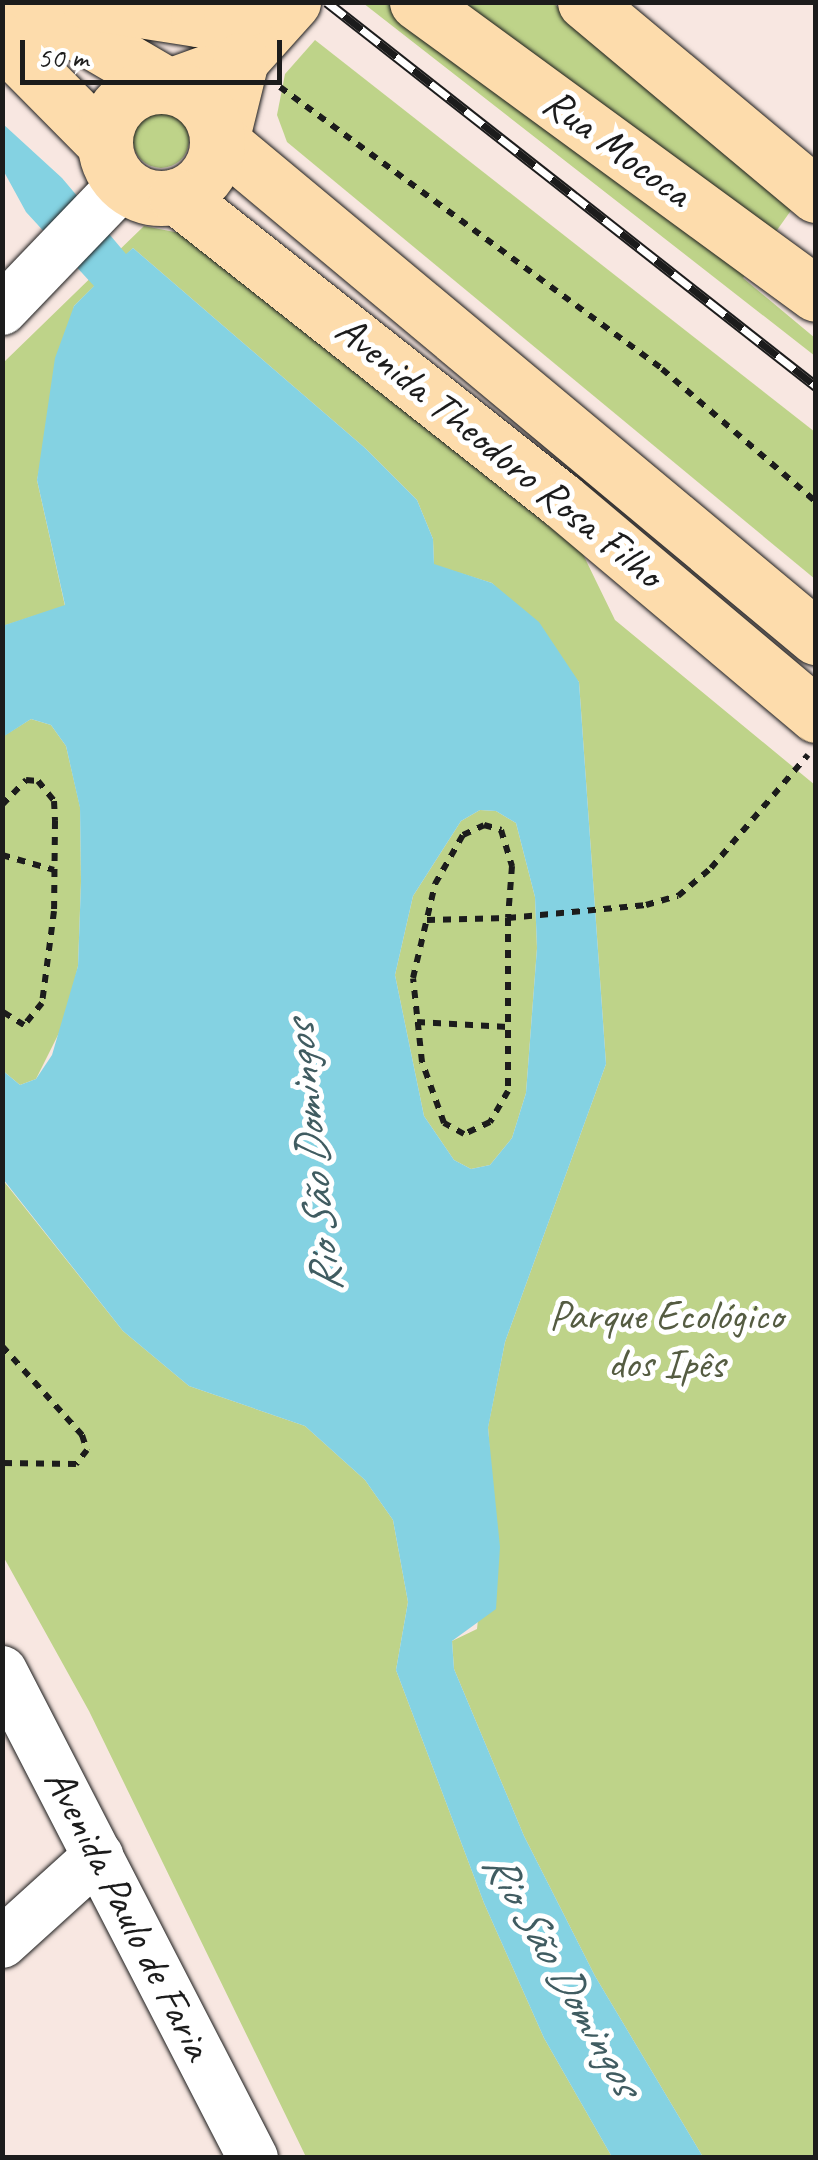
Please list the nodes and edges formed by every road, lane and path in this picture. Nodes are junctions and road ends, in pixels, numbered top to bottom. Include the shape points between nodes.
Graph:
1 (25, 2) edge
2 (89, 2) edge
3 (258, 2) edge
4 (294, 2) edge
5 (585, 2) edge
6 (418, 5) edge
7 (2, 40) edge
8 (256, 70) junction
9 (169, 86) junction
10 (220, 140) junction
11 (108, 178) junction
12 (816, 195) edge
13 (176, 196) junction
14 (792, 250) edge
15 (816, 294) edge
16 (12, 299) edge
17 (816, 502) edge
18 (733, 565) junction
19 (693, 612) junction
20 (816, 637) edge
21 (816, 714) edge
22 (816, 747) edge
23 (2, 806) edge
24 (2, 856) edge
25 (55, 870) junction
26 (508, 918) junction
27 (427, 920) junction
28 (2, 1011) edge
29 (418, 1022) junction
30 (508, 1027) junction
31 (2, 1346) edge
32 (2, 1463) edge
33 (2, 1671) edge
34 (98, 1856) junction
35 (2, 1944) edge
36 (253, 2158) edge

1 - 9 main road
2 - 3 main road via 198,19 231,16
4 - 8 main road
5 - 12 main road, Rua Mococa
6 - 14 main road, Rua Mococa
7 - 11 main road
8 - 9 main road
8 - 10 main road
8 - 17 path via 662,369
9 - 10 main road via 213,117
9 - 11 main road via 144,88 121,100
10 - 13 main road via 215,165 200,184
10 - 18 main road, Avenida Theodoro Rosa Filho
11 - 13 main road via 147,195
11 - 16 street
13 - 19 main road, Avenida Theodoro Rosa Filho
14 - 15 main road, Rua Mococa
18 - 19 main road
18 - 20 main road, Avenida Theodoro Rosa Filho
19 - 21 main road, Avenida Theodoro Rosa Filho
22 - 26 path via 678,896
23 - 25 path via 26,780 47,788 54,801
24 - 25 path
25 - 28 path via 42,1003 24,1025
26 - 27 path
26 - 27 path via 512,866 502,830 484,825 463,834 435,884
26 - 30 path
27 - 29 path via 413,978
29 - 30 path
29 - 30 path via 422,1062 444,1123 464,1134 490,1122 508,1091
31 - 32 path via 82,1435 87,1450 76,1464
33 - 34 street, Avenida Paulo de Faria
34 - 35 street
34 - 36 street, Avenida Paulo de Faria

